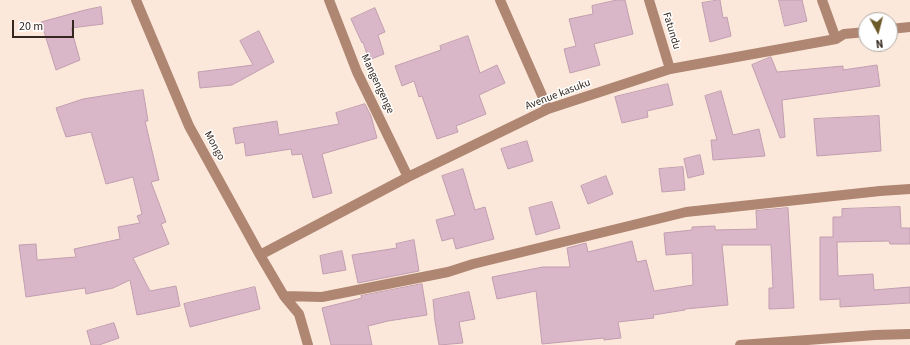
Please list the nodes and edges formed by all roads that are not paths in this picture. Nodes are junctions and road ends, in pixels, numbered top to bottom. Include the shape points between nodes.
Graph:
1 (136, 0) edge
2 (329, 0) edge
3 (500, 0) edge
4 (649, 0) edge
5 (822, 0) edge
6 (910, 27) edge
7 (898, 28) edge
8 (858, 33) edge
9 (836, 39) junction
10 (670, 69) junction
11 (548, 110) junction
12 (408, 177) junction
13 (910, 189) edge
14 (260, 256) junction
15 (284, 296) junction
16 (910, 334) edge
17 (308, 345) edge
18 (740, 345) edge

1 - 14 street, Mongo via 189,126
2 - 12 street, Mangengenge via 357,72
3 - 11 street
4 - 10 street, Fatundu
5 - 9 street
6 - 7 street
8 - 9 street, Avenue kasuku via 844,34
9 - 10 street, Avenue kasuku
10 - 11 street, Avenue kasuku
11 - 12 street, Avenue kasuku
12 - 14 street, Avenue kasuku
13 - 15 street via 686,212 448,272 322,296
14 - 15 street, Mongo
15 - 17 street, Mongo via 299,314
16 - 18 street

